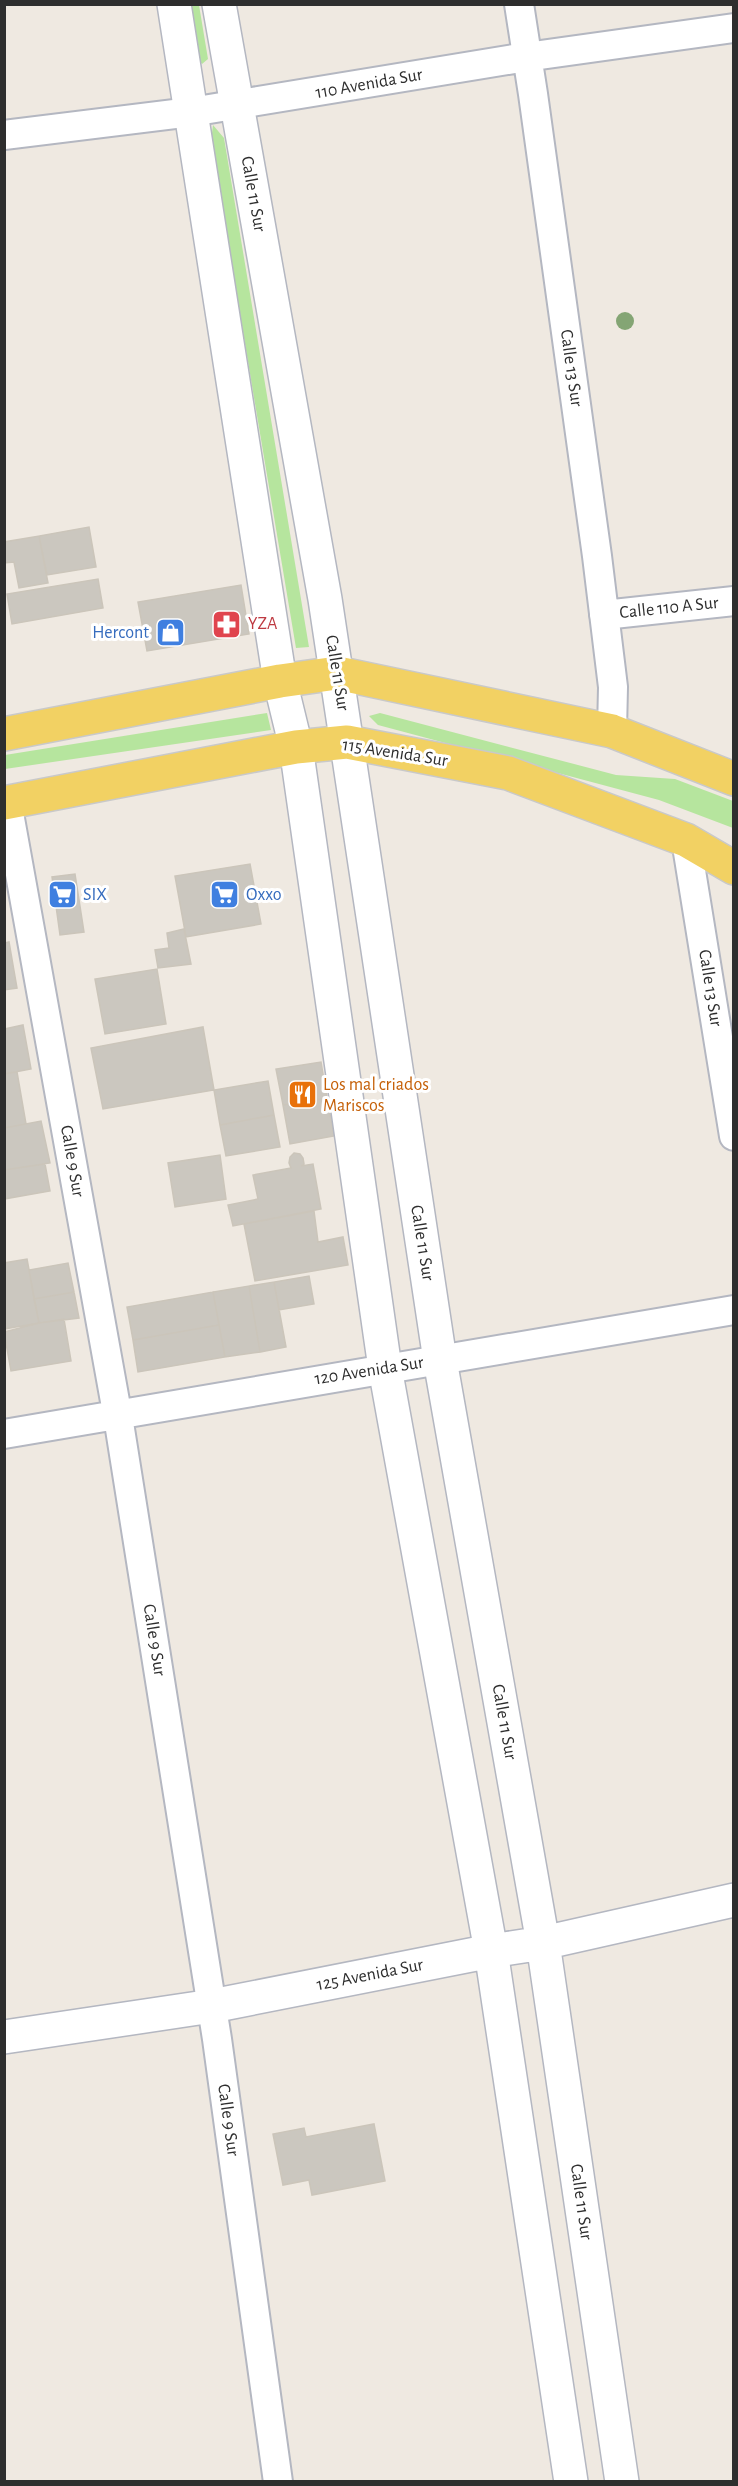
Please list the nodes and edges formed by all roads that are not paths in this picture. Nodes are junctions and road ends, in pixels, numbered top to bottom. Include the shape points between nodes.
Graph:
1 (174, 4) edge
2 (219, 4) edge
3 (519, 4) edge
4 (734, 28) edge
5 (526, 57) junction
6 (237, 105) junction
7 (191, 112) junction
8 (4, 135) edge
9 (734, 601) edge
10 (604, 615) junction
11 (337, 673) junction
12 (280, 681) junction
13 (612, 732) junction
14 (4, 734) edge
15 (347, 742) junction
16 (296, 747) junction
17 (734, 779) edge
18 (6, 802) edge
19 (686, 840) junction
20 (734, 868) edge
21 (734, 1136) edge
22 (734, 1310) edge
23 (440, 1360) junction
24 (385, 1368) junction
25 (118, 1414) junction
26 (4, 1434) edge
27 (734, 1900) edge
28 (543, 1943) junction
29 (491, 1951) junction
30 (212, 2007) junction
31 (4, 2037) edge
32 (278, 2481) edge
33 (571, 2481) edge
34 (622, 2481) edge

1 - 7 street
2 - 6 street, Calle 11 Sur
3 - 5 street, Calle 13 Sur
4 - 5 street, 110 Avenida Sur
5 - 6 street, 110 Avenida Sur
5 - 10 street, Calle 13 Sur
6 - 7 street, 110 Avenida Sur
6 - 11 street, Calle 11 Sur
7 - 8 street, 110 Avenida Sur
7 - 12 street
9 - 10 street, Calle 110 A Sur
10 - 13 street, Calle 13 Sur via 613,687
11 - 12 main road
11 - 13 main road
11 - 15 street, Calle 11 Sur
12 - 14 main road
12 - 16 street
13 - 17 main road
15 - 16 main road, 115 Avenida Sur
15 - 19 main road, 115 Avenida Sur via 508,773
15 - 23 street, Calle 11 Sur
16 - 18 main road, 115 Avenida Sur
16 - 24 street
18 - 25 street, Calle 9 Sur
19 - 20 main road, 115 Avenida Sur
19 - 21 street, Calle 13 Sur
22 - 23 street, 120 Avenida Sur
23 - 24 street, 120 Avenida Sur
23 - 28 street, Calle 11 Sur
24 - 25 street, 120 Avenida Sur
24 - 29 street
25 - 26 street, 120 Avenida Sur
25 - 30 street, Calle 9 Sur
27 - 28 street, 125 Avenida Sur
28 - 29 street, 125 Avenida Sur
28 - 34 street, Calle 11 Sur
29 - 30 street, 125 Avenida Sur
29 - 33 street
30 - 31 street, 125 Avenida Sur
30 - 32 street, Calle 9 Sur

